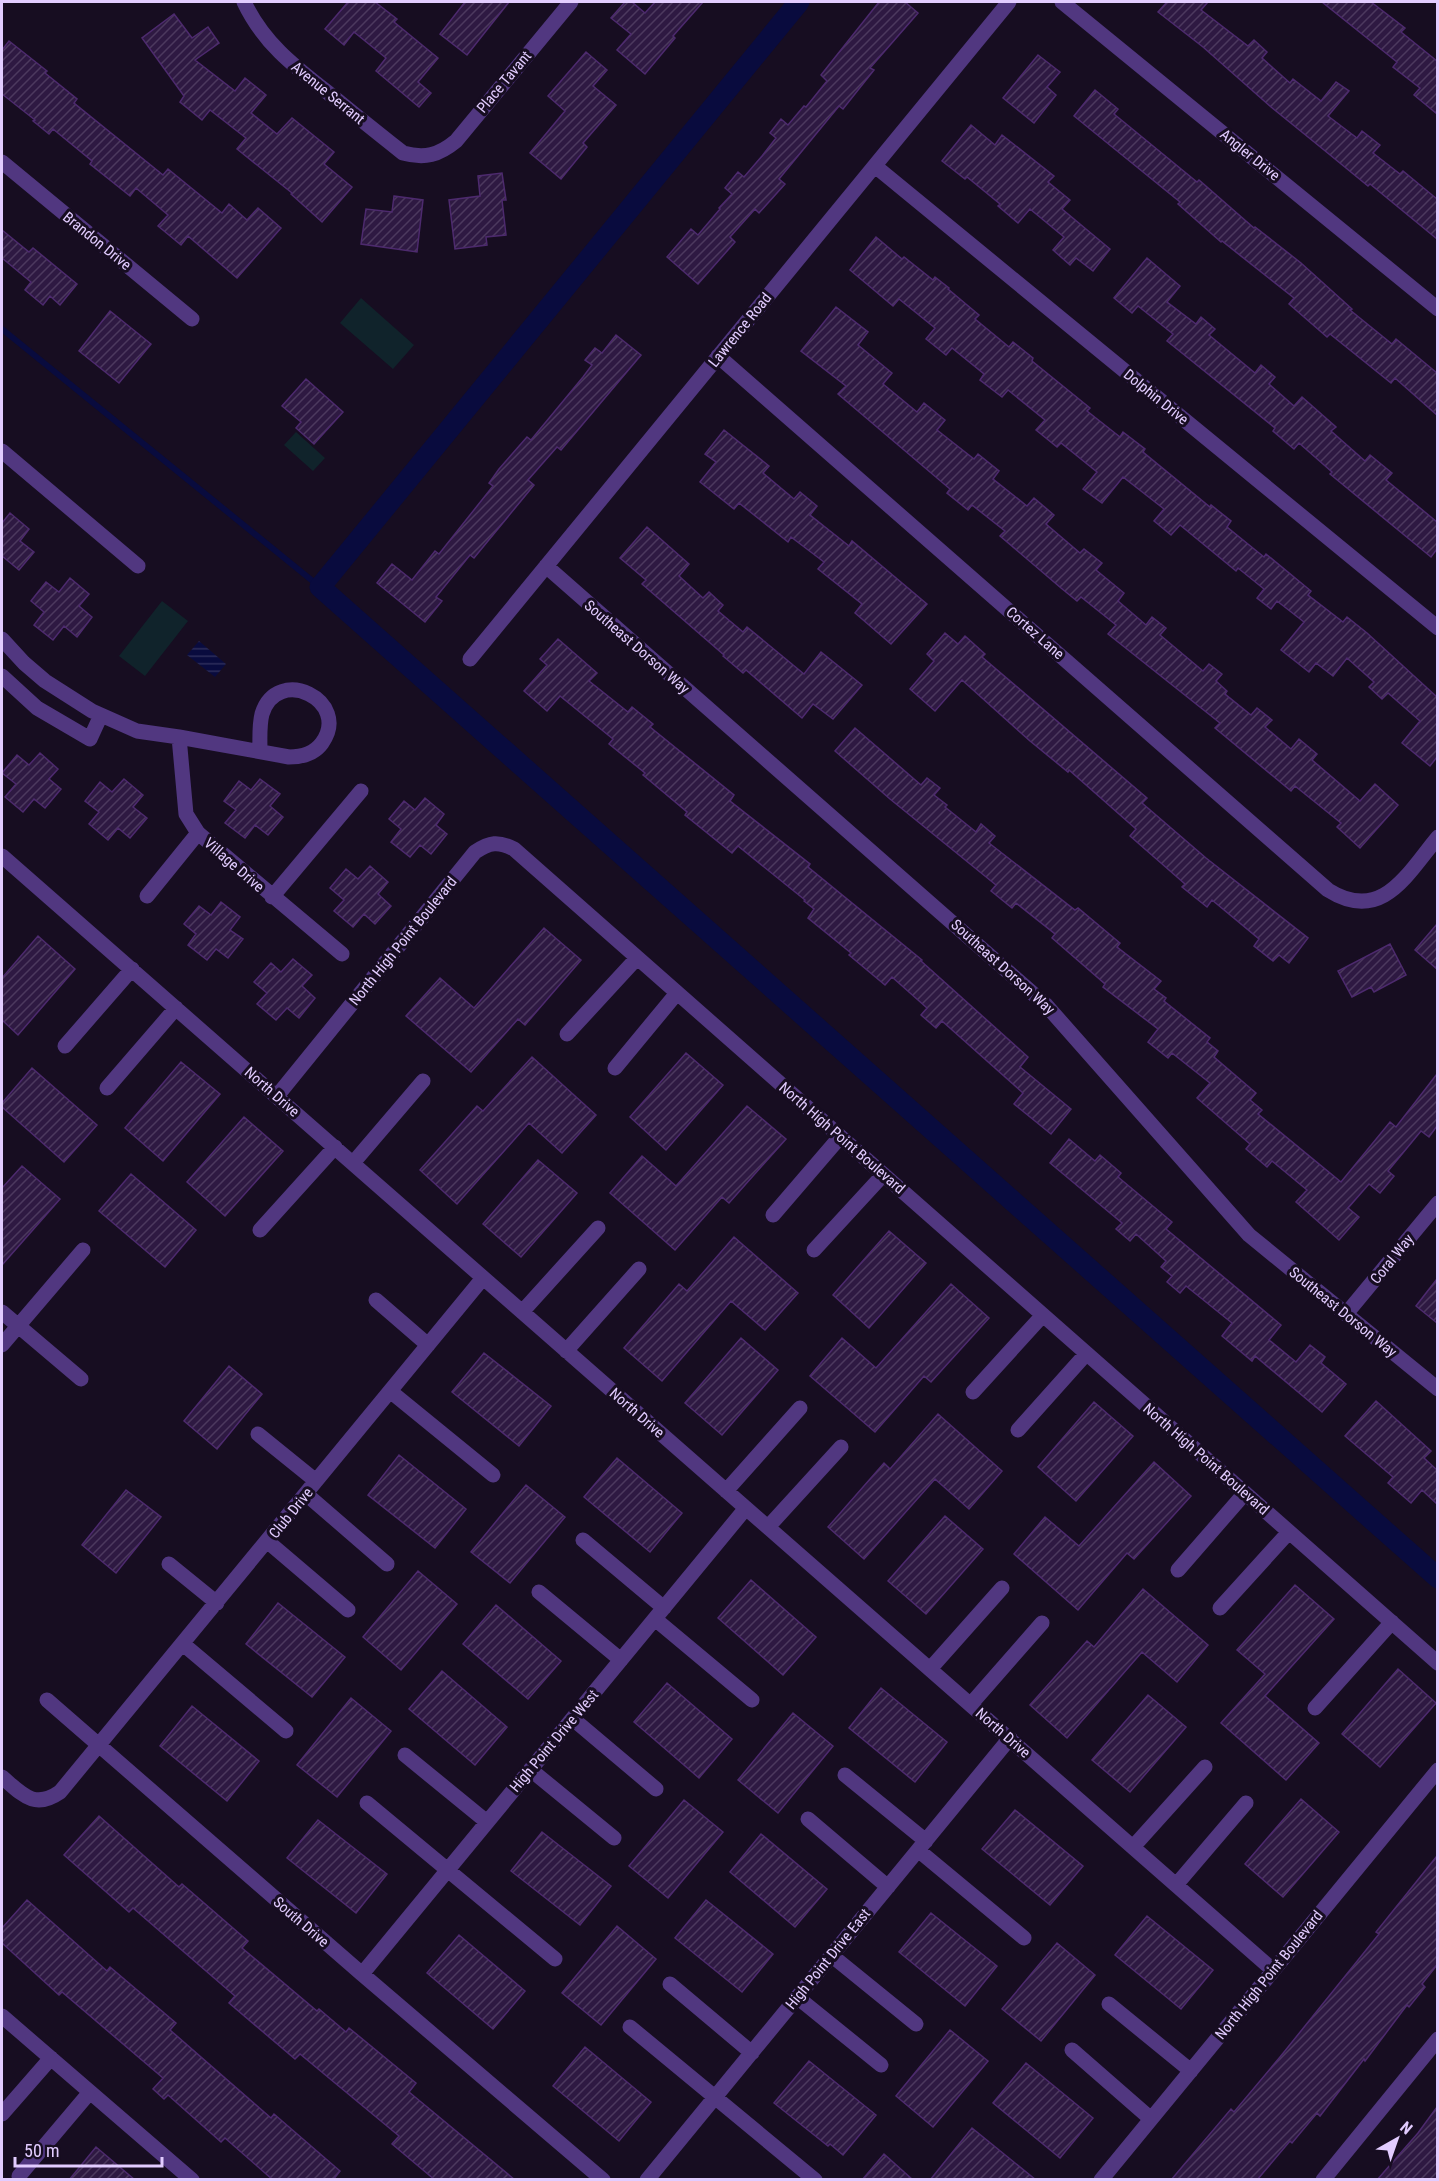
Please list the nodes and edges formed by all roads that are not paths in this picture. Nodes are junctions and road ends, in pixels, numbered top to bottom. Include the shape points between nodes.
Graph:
1 (244, 2) edge
2 (572, 2) edge
3 (1009, 2) edge
4 (1062, 2) edge
5 (432, 156) joint
6 (2, 162) edge
7 (874, 166) junction
8 (1437, 309) edge
9 (192, 319) dead end
10 (718, 356) junction
11 (2, 451) edge
12 (138, 566) dead end
13 (546, 566) junction
14 (1437, 628) edge
15 (2, 639) edge
16 (470, 659) dead end
17 (2, 676) edge
18 (101, 715) junction
19 (179, 737) junction
20 (260, 751) junction
21 (361, 791) dead end
22 (198, 833) junction
23 (1437, 837) edge
24 (2, 856) edge
25 (147, 896) dead end
26 (272, 897) junction
27 (342, 954) dead end
28 (637, 958) junction
29 (132, 969) junction
30 (677, 993) junction
31 (176, 1008) junction
32 (567, 1034) dead end
33 (65, 1046) dead end
34 (615, 1068) dead end
35 (423, 1081) dead end
36 (107, 1088) dead end
37 (277, 1096) junction
38 (840, 1137) junction
39 (335, 1148) junction
40 (353, 1163) junction
41 (883, 1175) junction
42 (1437, 1203) edge
43 (773, 1215) dead end
44 (598, 1228) dead end
45 (260, 1230) dead end
46 (83, 1250) dead end
47 (814, 1250) dead end
48 (639, 1269) dead end
49 (483, 1278) junction
50 (376, 1300) dead end
51 (2, 1312) edge
52 (522, 1312) junction
53 (1346, 1314) junction
54 (1043, 1315) junction
55 (18, 1326) junction
56 (428, 1344) junction
57 (2, 1345) edge
58 (566, 1351) junction
59 (1086, 1354) junction
60 (81, 1379) dead end
61 (1437, 1389) edge
62 (390, 1391) junction
63 (973, 1392) dead end
64 (800, 1408) dead end
65 (1018, 1430) dead end
66 (258, 1434) dead end
67 (841, 1448) dead end
68 (493, 1475) dead end
69 (316, 1481) junction
70 (726, 1491) junction
71 (1245, 1493) junction
72 (306, 1494) junction
73 (746, 1508) junction
74 (768, 1527) junction
75 (1289, 1532) junction
76 (583, 1540) dead end
77 (267, 1541) junction
78 (169, 1564) dead end
79 (387, 1564) dead end
80 (1178, 1570) dead end
81 (1002, 1588) dead end
82 (539, 1592) dead end
83 (216, 1603) junction
84 (1220, 1608) dead end
85 (348, 1610) dead end
86 (660, 1613) junction
87 (1392, 1622) junction
88 (1042, 1623) dead end
89 (183, 1644) junction
90 (621, 1660) junction
91 (1437, 1663) edge
92 (930, 1669) junction
93 (47, 1700) dead end
94 (752, 1700) dead end
95 (971, 1704) junction
96 (1316, 1708) dead end
97 (573, 1719) junction
98 (286, 1731) dead end
99 (1010, 1738) junction
100 (99, 1747) junction
101 (405, 1755) dead end
102 (1205, 1767) dead end
103 (531, 1770) junction
104 (1437, 1770) edge
105 (845, 1775) dead end
106 (2, 1777) edge
107 (656, 1789) dead end
108 (367, 1803) dead end
109 (1246, 1803) dead end
110 (808, 1819) dead end
111 (487, 1822) junction
112 (614, 1838) dead end
113 (922, 1845) junction
114 (1133, 1847) junction
115 (448, 1870) junction
116 (1176, 1885) junction
117 (888, 1887) junction
118 (1024, 1938) dead end
119 (831, 1955) junction
120 (555, 1959) dead end
121 (1273, 1970) junction
122 (362, 1974) junction
123 (670, 1984) dead end
124 (798, 1997) junction
125 (1109, 2004) dead end
126 (2, 2016) edge
127 (916, 2024) dead end
128 (630, 2027) dead end
129 (1437, 2040) edge
130 (1072, 2050) dead end
131 (752, 2052) junction
132 (51, 2058) junction
133 (881, 2065) dead end
134 (1191, 2071) junction
135 (90, 2092) junction
136 (715, 2097) junction
137 (2, 2114) edge
138 (1151, 2119) junction
139 (19, 2175) dead end
140 (192, 2180) edge
141 (603, 2180) edge
142 (647, 2180) edge
143 (816, 2180) edge
144 (1101, 2180) edge
145 (1323, 2180) edge

1 - 5 street, Avenue Serrant via 252,19 288,61 403,153
2 - 5 street, Place Tavant via 456,141
3 - 7 street, Lawrence Road
4 - 8 street, Angler Drive
6 - 9 street, Brandon Drive
7 - 10 street, Lawrence Road
7 - 14 street, Dolphin Drive
10 - 13 street, Lawrence Road
10 - 23 street, Cortez Lane via 1328,890 1355,902 1384,896
11 - 12 street
13 - 16 street, Lawrence Road
13 - 53 street, Southeast Dorson Way via 1046,1005 1239,1224
15 - 18 street via 45,681
17 - 18 street via 37,708 90,740
18 - 19 street via 137,731
19 - 20 street
19 - 22 street, Village Drive via 186,814
20 - 20 street via 299,757 316,750 327,734 324,706 310,693 300,690 273,698 263,713
21 - 26 street
22 - 25 street
22 - 26 street, Village Drive
24 - 29 street, North Drive
26 - 27 street, Village Drive
28 - 30 street, North High Point Boulevard
28 - 32 street
28 - 37 street, North High Point Boulevard via 514,849 501,843 487,844 475,852
29 - 31 street, North Drive
29 - 33 street
30 - 34 street
30 - 38 street, North High Point Boulevard
31 - 36 street
31 - 37 street, North Drive
35 - 40 street
37 - 39 street, North Drive
38 - 41 street, North High Point Boulevard
38 - 43 street
39 - 40 street, North Drive
39 - 45 street
40 - 49 street, North Drive
41 - 47 street
41 - 54 street, North High Point Boulevard
42 - 53 street, Coral Way
44 - 52 street
46 - 55 street
48 - 58 street
49 - 52 street, North Drive
49 - 56 street, Club Drive
50 - 56 street
51 - 55 street
52 - 58 street, North Drive
53 - 61 street, Southeast Dorson Way
54 - 59 street, North High Point Boulevard
54 - 63 street
55 - 57 street
55 - 60 street
56 - 62 street, Club Drive
58 - 70 street, North Drive
59 - 65 street
59 - 71 street, North High Point Boulevard
62 - 68 street
62 - 69 street, Club Drive
64 - 70 street
66 - 69 street
67 - 74 street
69 - 72 street, Club Drive
70 - 73 street, North Drive
71 - 75 street, North High Point Boulevard
71 - 80 street
72 - 77 street, Club Drive
72 - 79 street
73 - 74 street, North Drive
73 - 86 street, High Point Drive West
74 - 92 street, North Drive
75 - 84 street
75 - 87 street, North High Point Boulevard
76 - 86 street
77 - 83 street, Club Drive
77 - 85 street
78 - 83 street
81 - 92 street
82 - 90 street
83 - 89 street, Club Drive
86 - 90 street, High Point Drive West
86 - 94 street
87 - 91 street, North High Point Boulevard
87 - 96 street
88 - 95 street
89 - 98 street
89 - 100 street, Club Drive
90 - 97 street, High Point Drive West
92 - 95 street, North Drive
93 - 100 street, South Drive
95 - 99 street, North Drive
97 - 103 street, High Point Drive West
97 - 107 street
99 - 113 street, High Point Drive East
99 - 114 street, North Drive
100 - 106 street via 49,1800 35,1801
100 - 122 street, South Drive
101 - 111 street
102 - 114 street
103 - 111 street, High Point Drive West
103 - 112 street
104 - 121 street, North High Point Boulevard
105 - 113 street
108 - 115 street
109 - 116 street
110 - 117 street
111 - 115 street, High Point Drive West
113 - 117 street, High Point Drive East
113 - 118 street
114 - 116 street, North Drive
115 - 120 street
115 - 122 street, High Point Drive West
116 - 121 street, North Drive
117 - 119 street, High Point Drive East
119 - 124 street, High Point Drive East
119 - 127 street
121 - 134 street, North High Point Boulevard
122 - 141 street, South Drive
123 - 131 street
124 - 131 street, High Point Drive East
124 - 133 street
125 - 134 street
126 - 132 street
128 - 136 street
129 - 145 street
130 - 138 street
131 - 136 street, High Point Drive East
132 - 135 street
132 - 137 street
134 - 138 street, North High Point Boulevard
135 - 139 street
135 - 140 street
136 - 142 street, High Point Drive East
136 - 143 street
138 - 144 street, North High Point Boulevard

